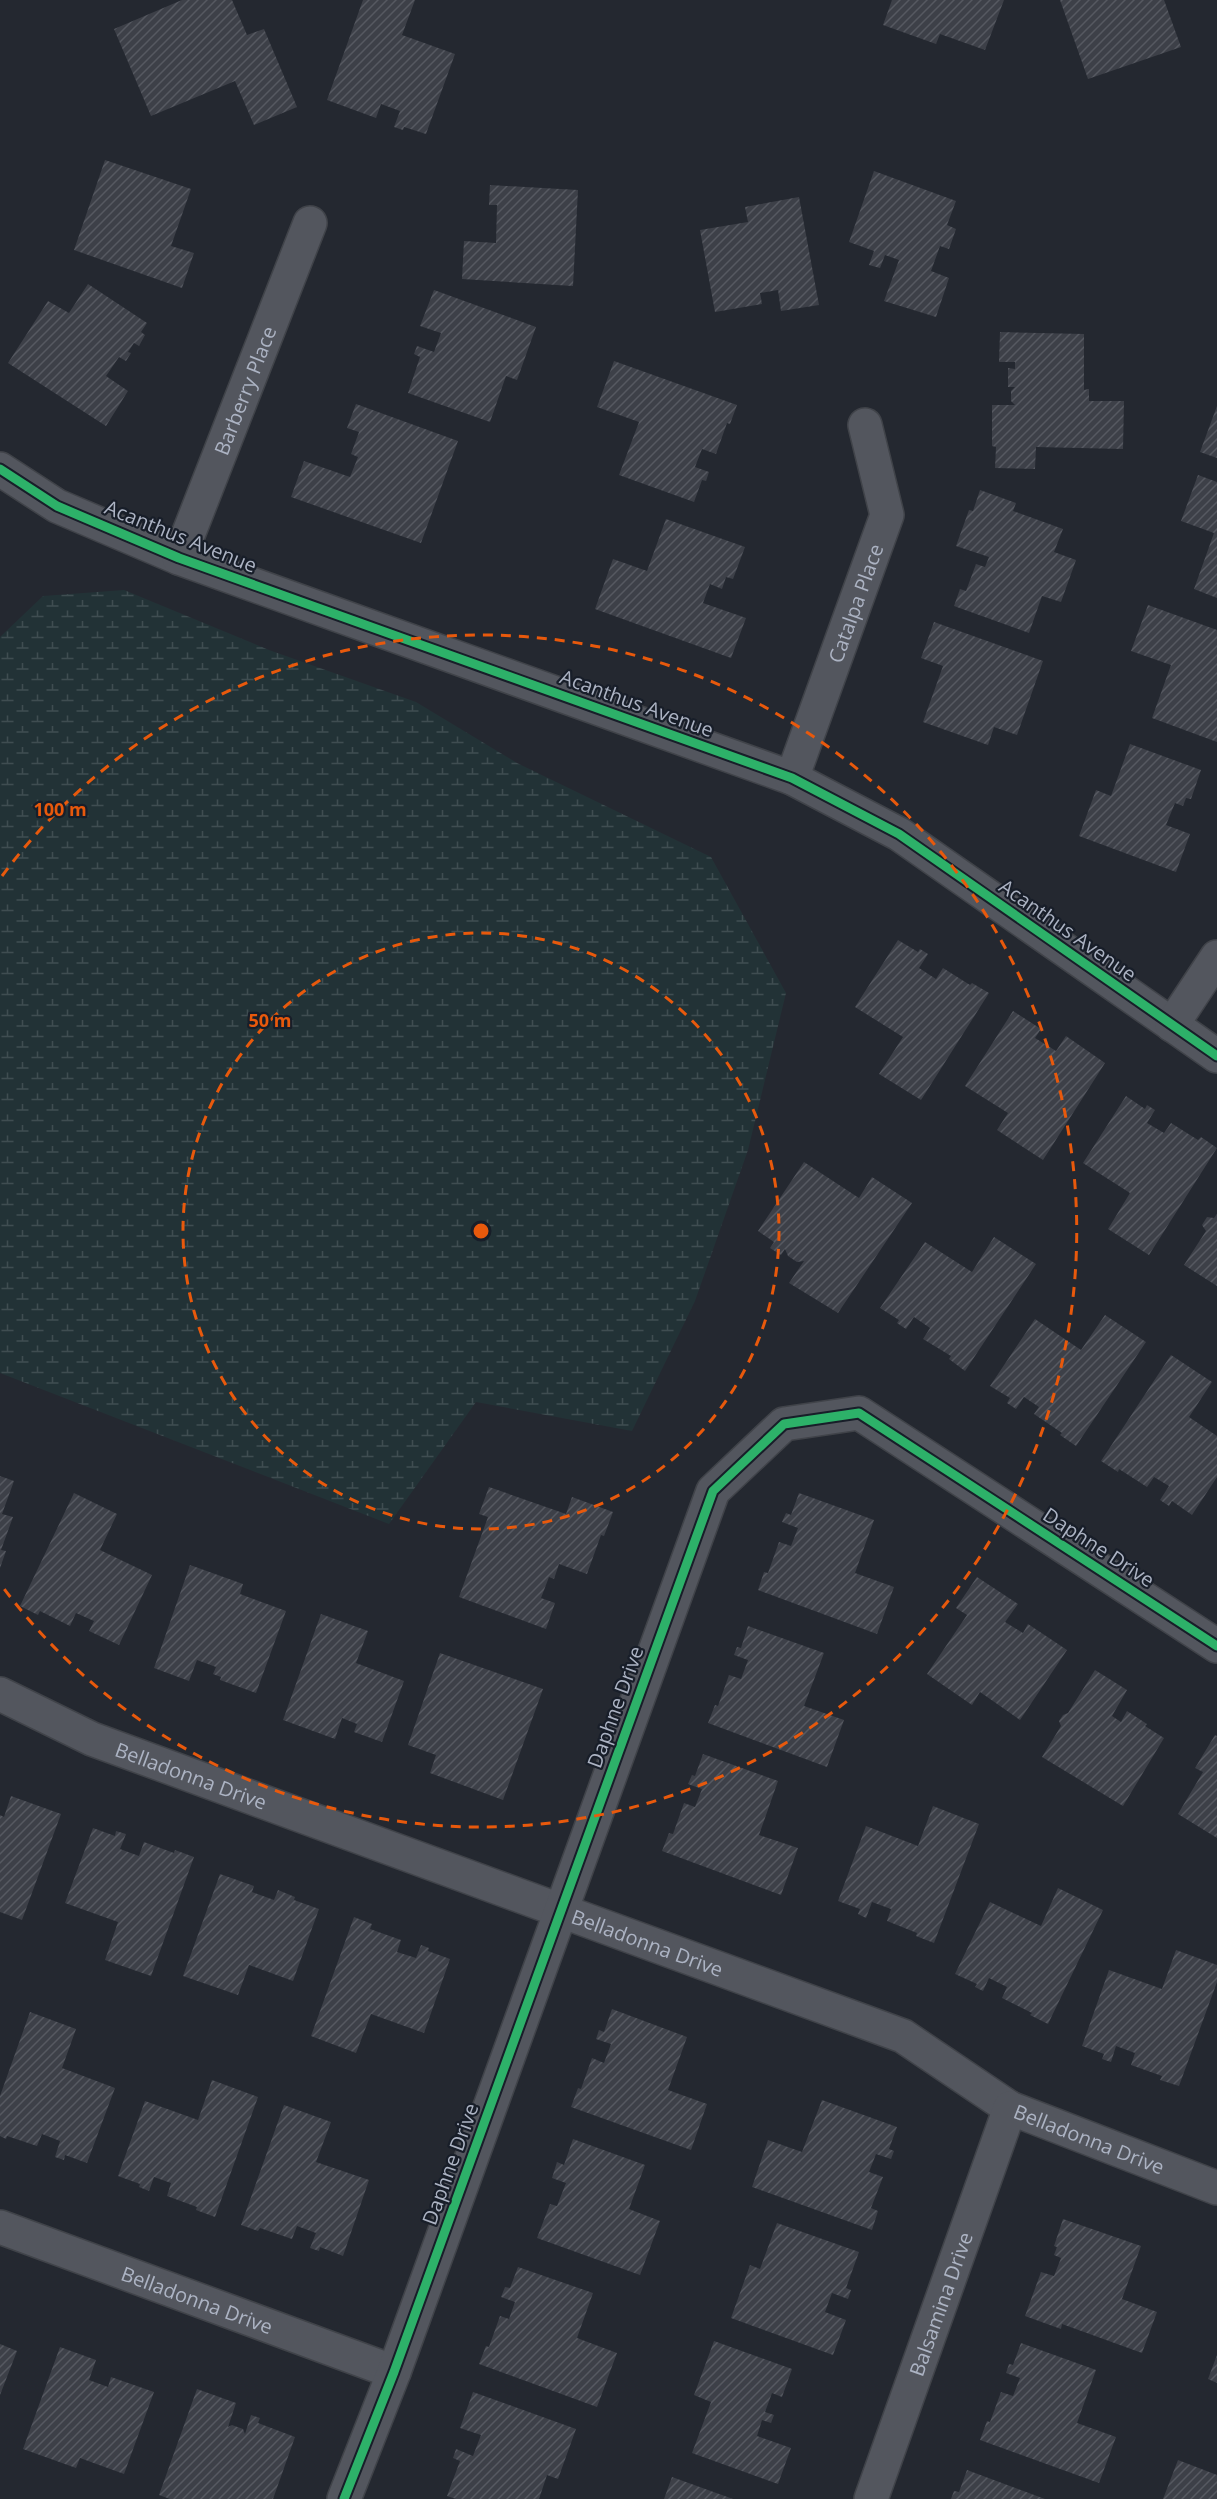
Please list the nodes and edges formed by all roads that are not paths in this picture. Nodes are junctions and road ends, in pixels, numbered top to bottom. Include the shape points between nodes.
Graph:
1 (310, 223) dead end
2 (865, 425) dead end
3 (0, 469) edge
4 (179, 558) junction
5 (792, 778) junction
6 (1217, 957) edge
7 (1172, 1025) junction
8 (1217, 1056) edge
9 (1217, 1646) edge
10 (0, 1694) edge
11 (560, 1912) junction
12 (1010, 2108) junction
13 (1217, 2188) edge
14 (0, 2227) edge
15 (394, 2373) junction
16 (344, 2499) edge
17 (871, 2499) edge

1 - 4 street, Barberry Place
2 - 5 street, Catalpa Place via 887,515
3 - 4 street, Acanthus Avenue via 57,506
4 - 5 street, Acanthus Avenue
5 - 7 street, Acanthus Avenue via 899,834
6 - 7 street
7 - 8 street, Acanthus Avenue
9 - 11 street, Daphne Drive via 859,1413 784,1424 713,1491
10 - 11 street, Belladonna Drive via 92,1739
11 - 12 street, Belladonna Drive via 903,2036
11 - 15 street, Daphne Drive
12 - 13 street, Belladonna Drive
12 - 17 street, Balsamina Drive
14 - 15 street, Belladonna Drive
15 - 16 street, Daphne Drive

